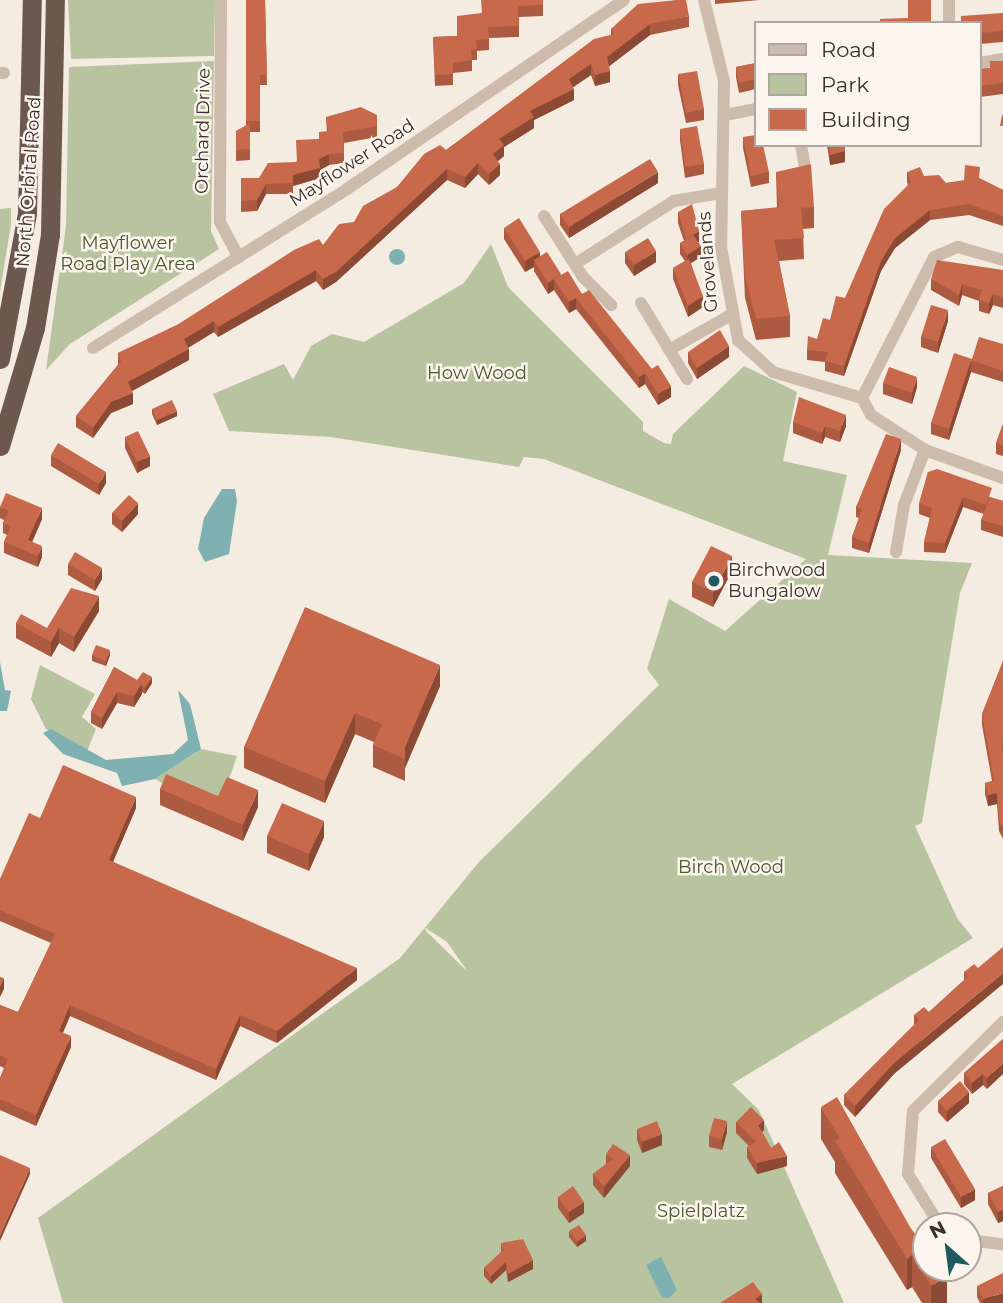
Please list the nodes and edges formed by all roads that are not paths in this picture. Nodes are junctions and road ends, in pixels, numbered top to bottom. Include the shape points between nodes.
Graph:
1 (32, 0) edge
2 (55, 0) edge
3 (221, 0) edge
4 (624, 0) edge
5 (704, 0) edge
6 (949, 0) edge
7 (949, 21) edge
8 (1003, 59) edge
9 (982, 63) edge
10 (754, 109) edge
11 (725, 115) junction
12 (800, 147) edge
13 (805, 167) edge
14 (720, 193) junction
15 (544, 216) dead end
16 (239, 257) junction
17 (1003, 260) edge
18 (575, 264) junction
19 (641, 303) dead end
20 (611, 305) dead end
21 (729, 316) junction
22 (93, 348) dead end
23 (669, 350) junction
24 (0, 359) edge
25 (687, 379) dead end
26 (862, 398) junction
27 (0, 446) edge
28 (925, 450) junction
29 (1003, 478) edge
30 (896, 552) dead end
31 (1003, 1022) edge
32 (931, 1212) edge
33 (982, 1242) edge
34 (1003, 1244) edge

1 - 24 highway, North Orbital Road via 27,213
2 - 27 highway, North Orbital Road via 50,234 35,328
3 - 16 street, Orchard Drive via 220,222
4 - 16 street, Mayflower Road
5 - 11 street, Grovelands
6 - 7 street
8 - 9 street
10 - 11 street
11 - 14 street, Grovelands
12 - 13 street
14 - 18 street via 674,201
14 - 21 street, Grovelands
15 - 18 street
16 - 22 street, Mayflower Road
17 - 26 street via 958,247 934,257
18 - 20 street
19 - 23 street
21 - 23 street
21 - 26 street, Grovelands via 738,340 766,368
23 - 25 street
26 - 28 street via 871,415
28 - 29 street
28 - 30 street via 904,505
31 - 32 street via 914,1111 908,1174
33 - 34 street

